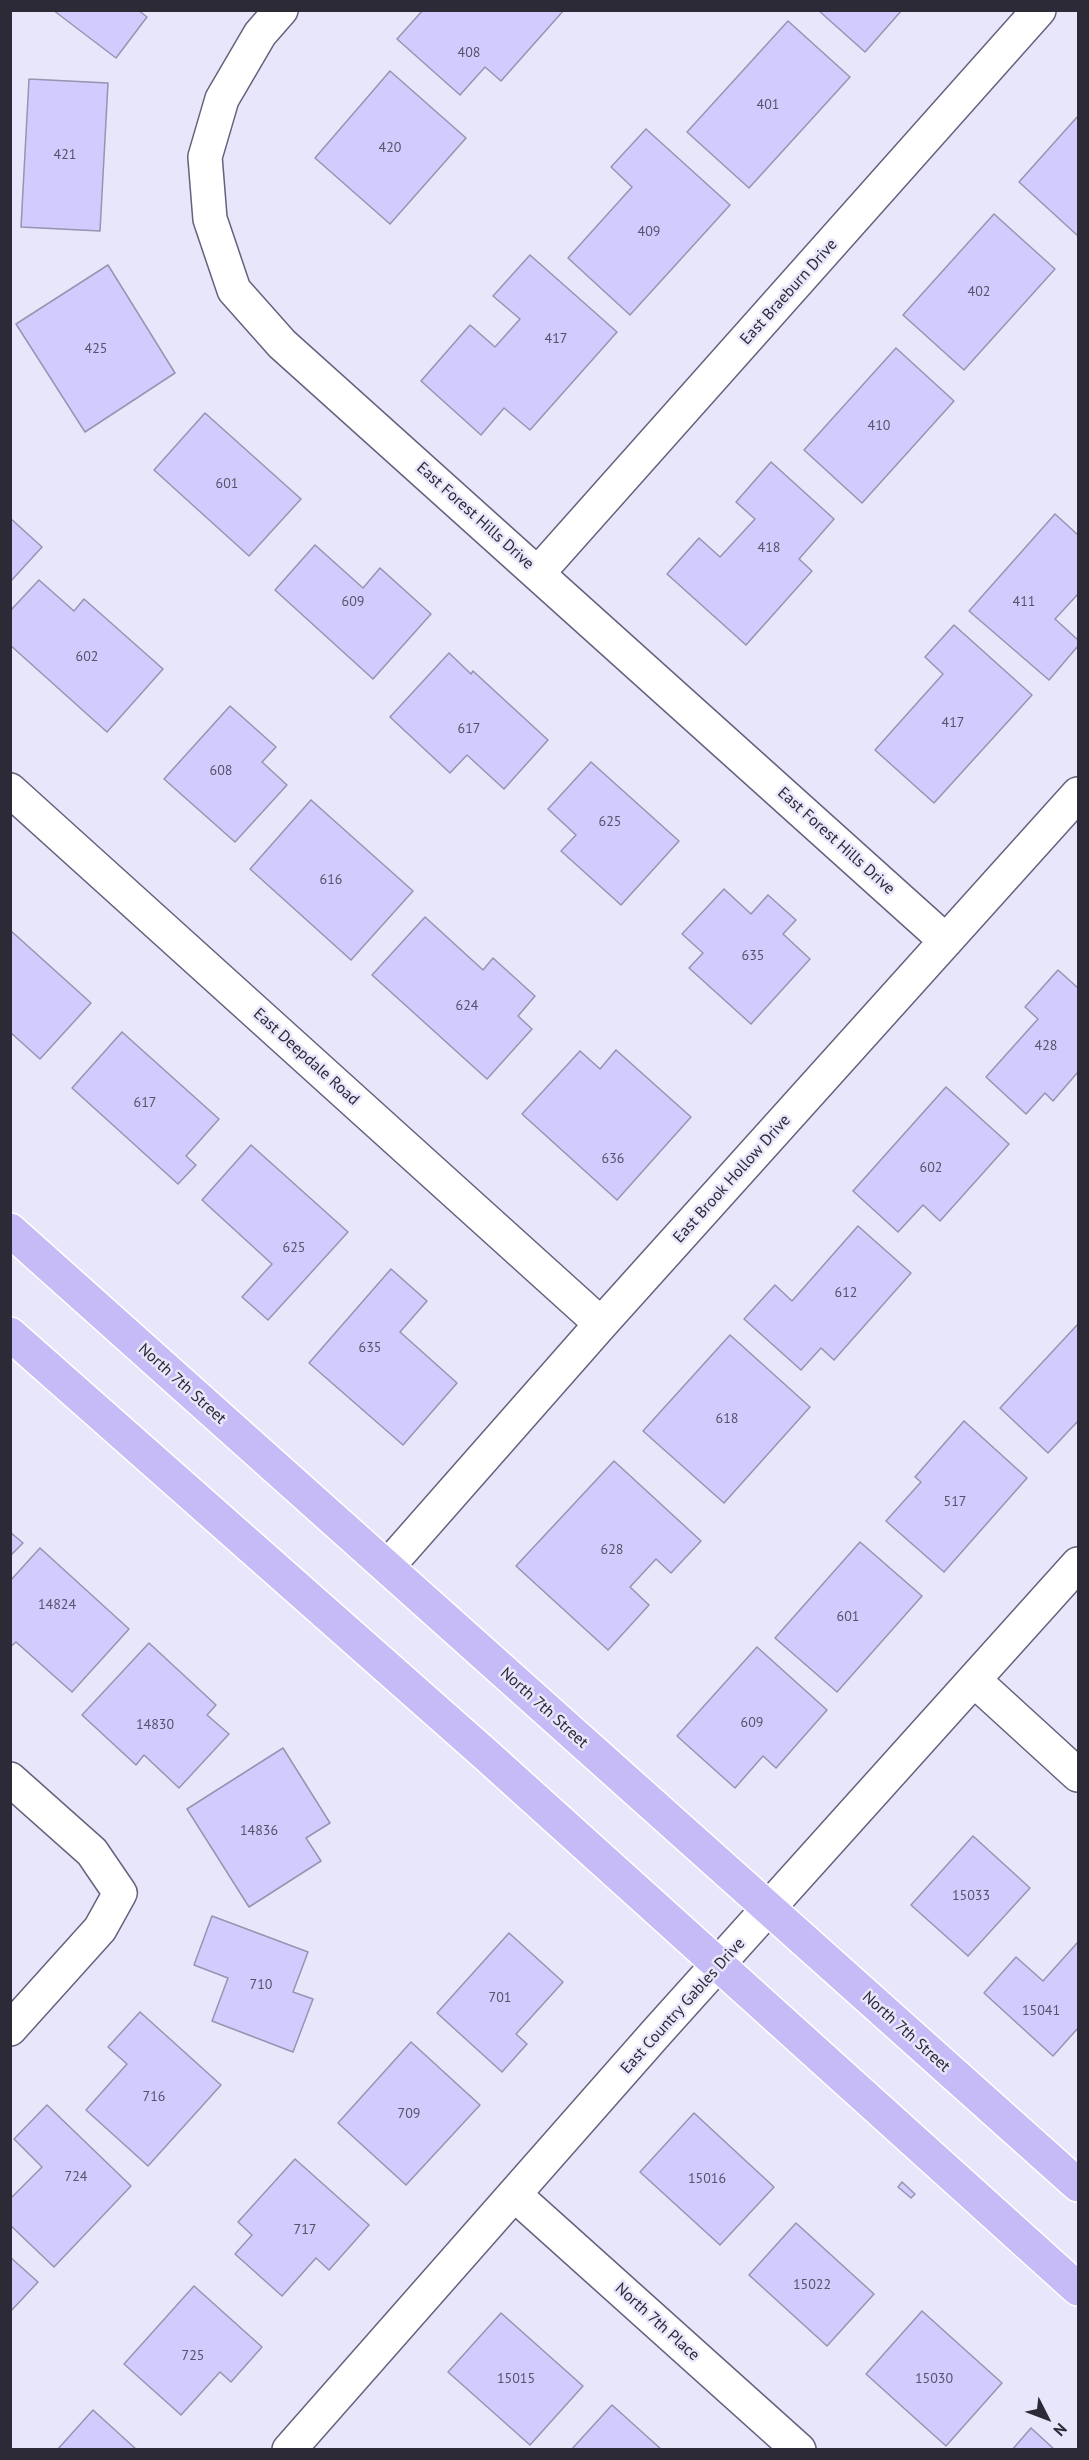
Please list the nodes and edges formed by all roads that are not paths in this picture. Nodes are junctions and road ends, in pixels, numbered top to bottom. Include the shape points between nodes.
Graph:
1 (281, 10) edge
2 (1039, 10) edge
3 (538, 573) junction
4 (10, 790) edge
5 (1078, 794) edge
6 (946, 941) junction
7 (10, 1230) edge
8 (601, 1324) junction
9 (10, 1334) edge
10 (1078, 1564) edge
11 (388, 1566) junction
12 (974, 1680) junction
13 (1078, 1775) edge
14 (10, 1779) edge
15 (769, 1910) junction
16 (719, 1965) junction
17 (10, 2029) edge
18 (1078, 2185) edge
19 (515, 2195) junction
20 (1078, 2289) edge
21 (289, 2450) edge
22 (799, 2450) edge

1 - 3 street, East Forest Hills Drive via 260,34 222,99 205,158 210,219 234,290 282,344
2 - 3 street, East Braeburn Drive
3 - 6 street, East Forest Hills Drive
4 - 8 street, East Deepdale Road
5 - 6 street, East Brook Hollow Drive
6 - 8 street, East Brook Hollow Drive
7 - 11 main road, North 7th Street
8 - 11 street, East Brook Hollow Drive
9 - 16 main road
10 - 12 street, East Country Gables Drive
11 - 15 main road, North 7th Street
12 - 13 street
12 - 15 street, East Country Gables Drive
14 - 17 street via 92,1852 120,1893 100,1929
15 - 16 street, East Country Gables Drive
15 - 18 main road, North 7th Street
16 - 19 street, East Country Gables Drive
16 - 20 main road
19 - 21 street, East Country Gables Drive
19 - 22 street, North 7th Place

